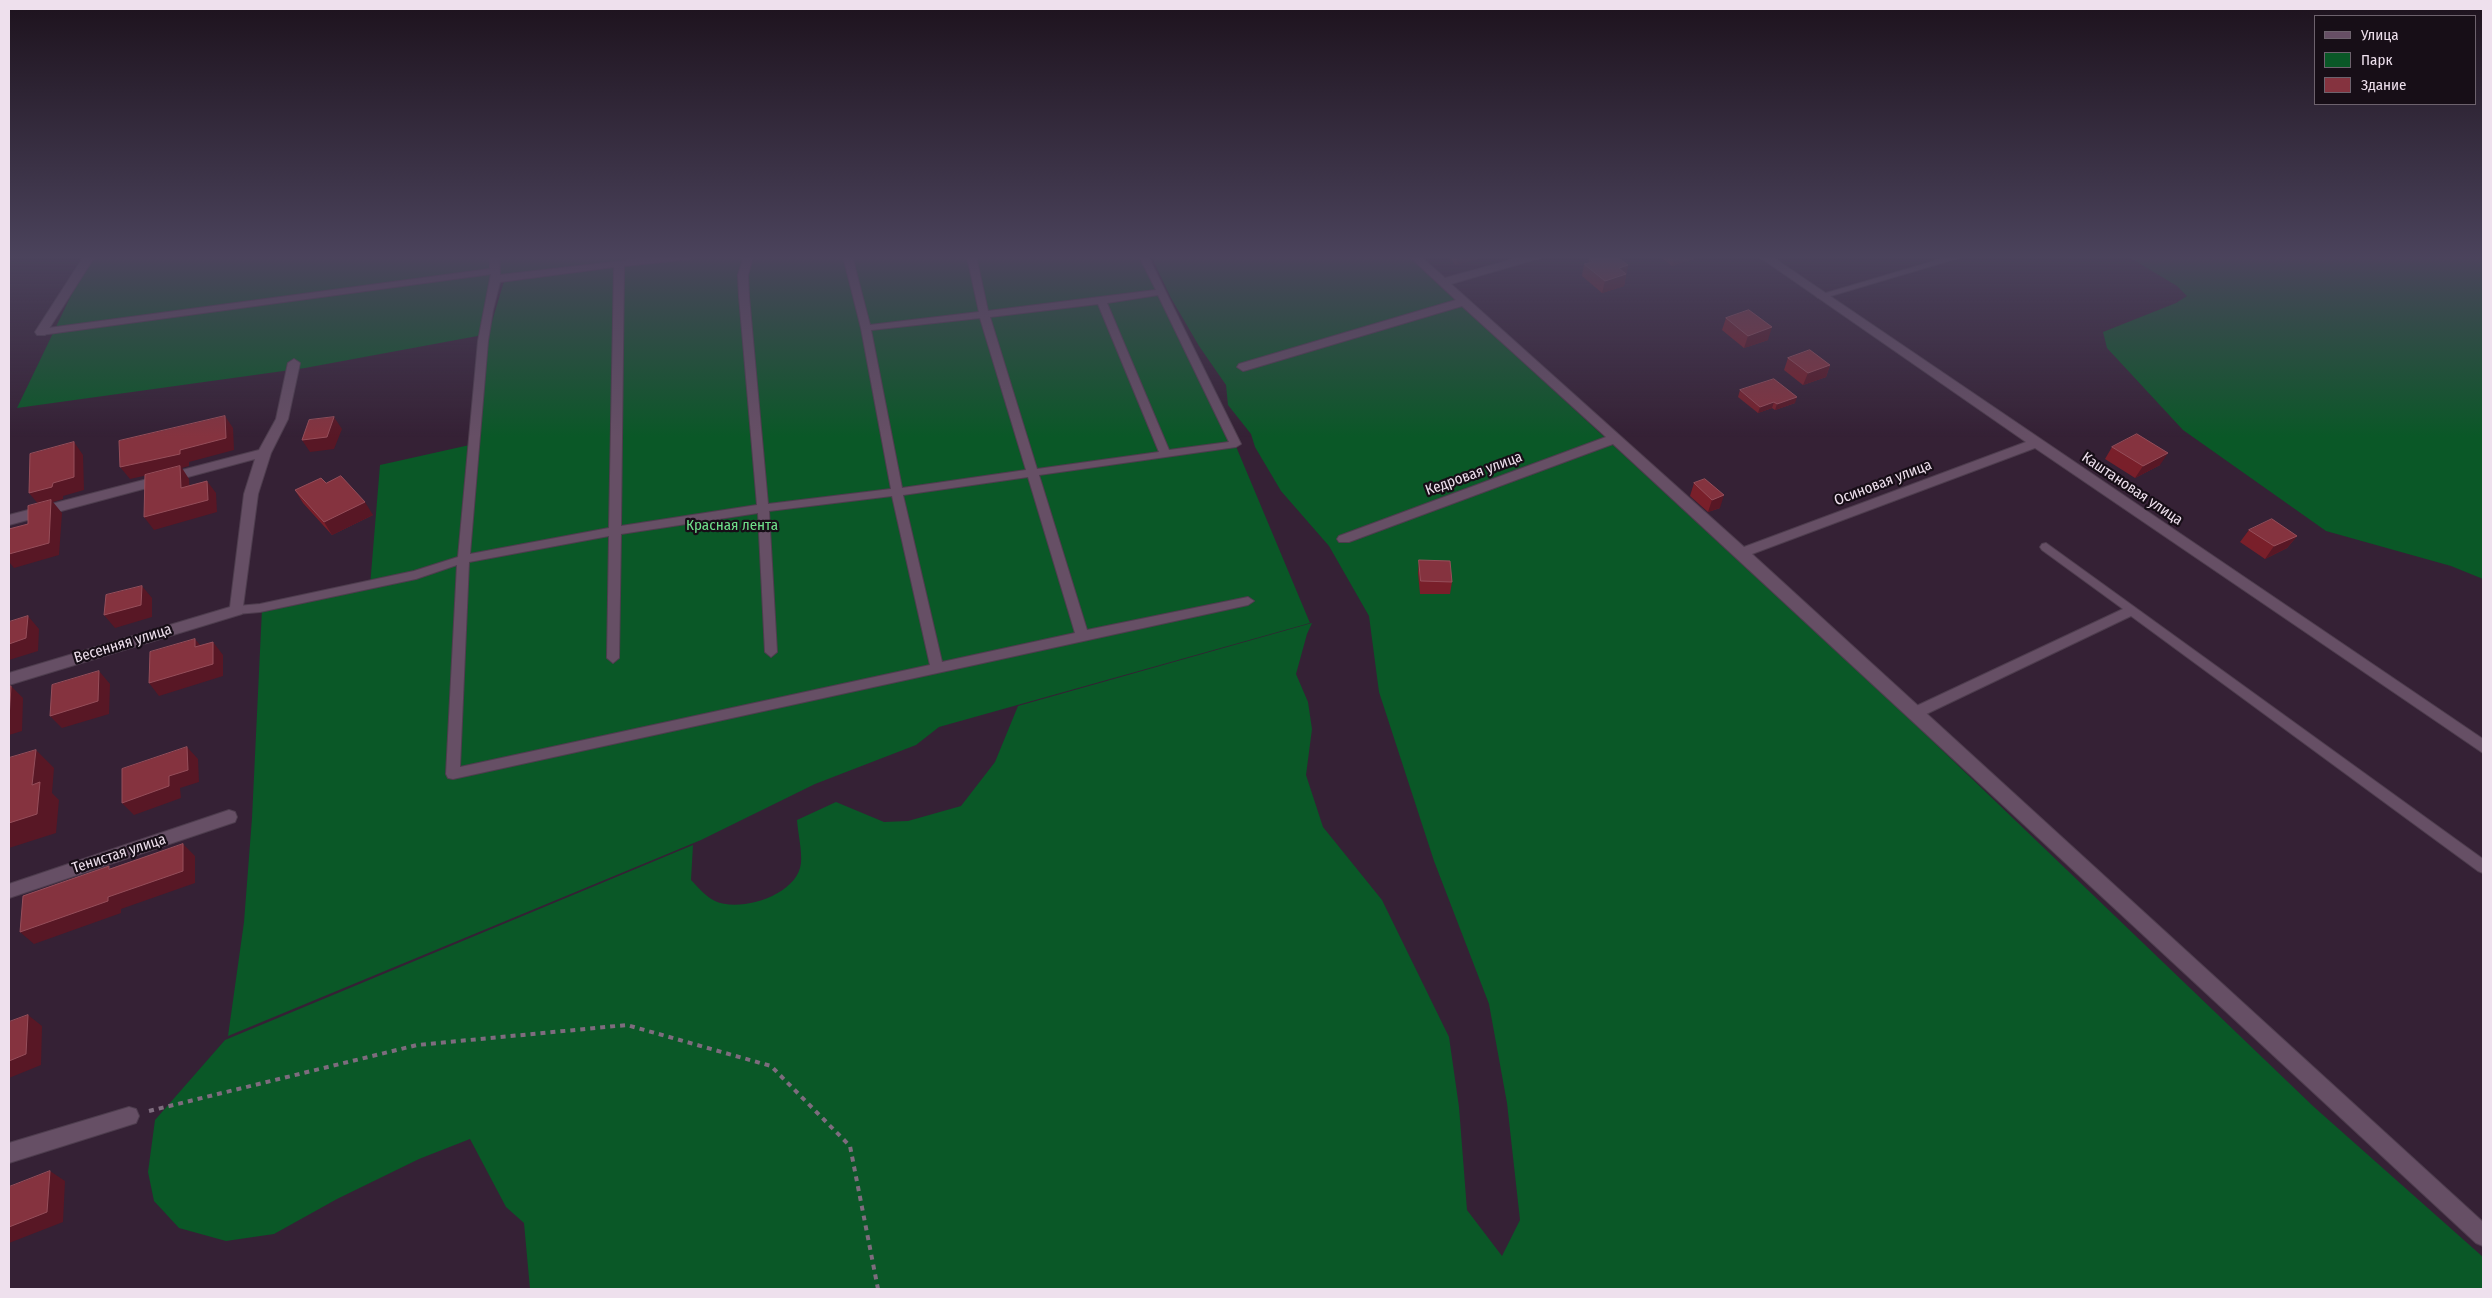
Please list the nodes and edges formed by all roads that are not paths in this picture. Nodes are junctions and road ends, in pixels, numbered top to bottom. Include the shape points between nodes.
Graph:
1 (51, 317) edge
2 (153, 317) edge
3 (488, 317) edge
4 (618, 317) edge
5 (746, 317) edge
6 (863, 317) edge
7 (962, 317) edge
8 (985, 317) edge
9 (1108, 317) edge
10 (1172, 317) edge
11 (1413, 317) edge
12 (1482, 317) edge
13 (1851, 317) edge
14 (866, 328) junction
15 (41, 332) joint
16 (294, 363) dead end
17 (1243, 368) dead end
18 (1616, 438) junction
19 (2036, 443) junction
20 (264, 453) junction
21 (1165, 454) junction
22 (1033, 472) junction
23 (897, 492) junction
24 (763, 508) junction
25 (9, 520) edge
26 (614, 531) junction
27 (1344, 540) dead end
28 (2046, 547) dead end
29 (1742, 553) junction
30 (463, 559) junction
31 (1248, 601) dead end
32 (237, 610) junction
33 (2132, 610) junction
34 (1082, 635) junction
35 (771, 652) dead end
36 (613, 658) dead end
37 (937, 669) junction
38 (9, 679) edge
39 (1915, 713) junction
40 (2483, 747) edge
41 (229, 817) dead end
42 (2483, 867) edge
43 (9, 891) edge
44 (129, 1116) road end
45 (9, 1153) edge
46 (2483, 1236) edge

1 - 15 street
2 - 15 lane
3 - 30 lane via 472,444
4 - 26 lane
5 - 24 lane
6 - 14 lane
7 - 14 lane
8 - 22 lane
9 - 21 lane
10 - 21 lane via 1236,444
11 - 17 street
12 - 18 street
13 - 19 street, Каштановая улица
14 - 23 lane
16 - 20 street via 282,419
18 - 27 street, Кедровая улица
18 - 29 street
19 - 29 street, Осиновая улица
19 - 40 street, Каштановая улица
20 - 25 street
20 - 32 street via 251,494
21 - 22 lane
22 - 23 lane
22 - 34 lane
23 - 24 lane
23 - 37 lane
24 - 26 lane
24 - 35 lane
26 - 30 lane
26 - 36 lane
28 - 33 lane
29 - 39 street
30 - 32 lane via 416,575
30 - 37 lane via 453,774
31 - 34 lane
32 - 38 street, Весенняя улица
33 - 39 lane
33 - 42 lane
34 - 37 lane
39 - 46 street
41 - 43 street, Тенистая улица
44 - 45 street

